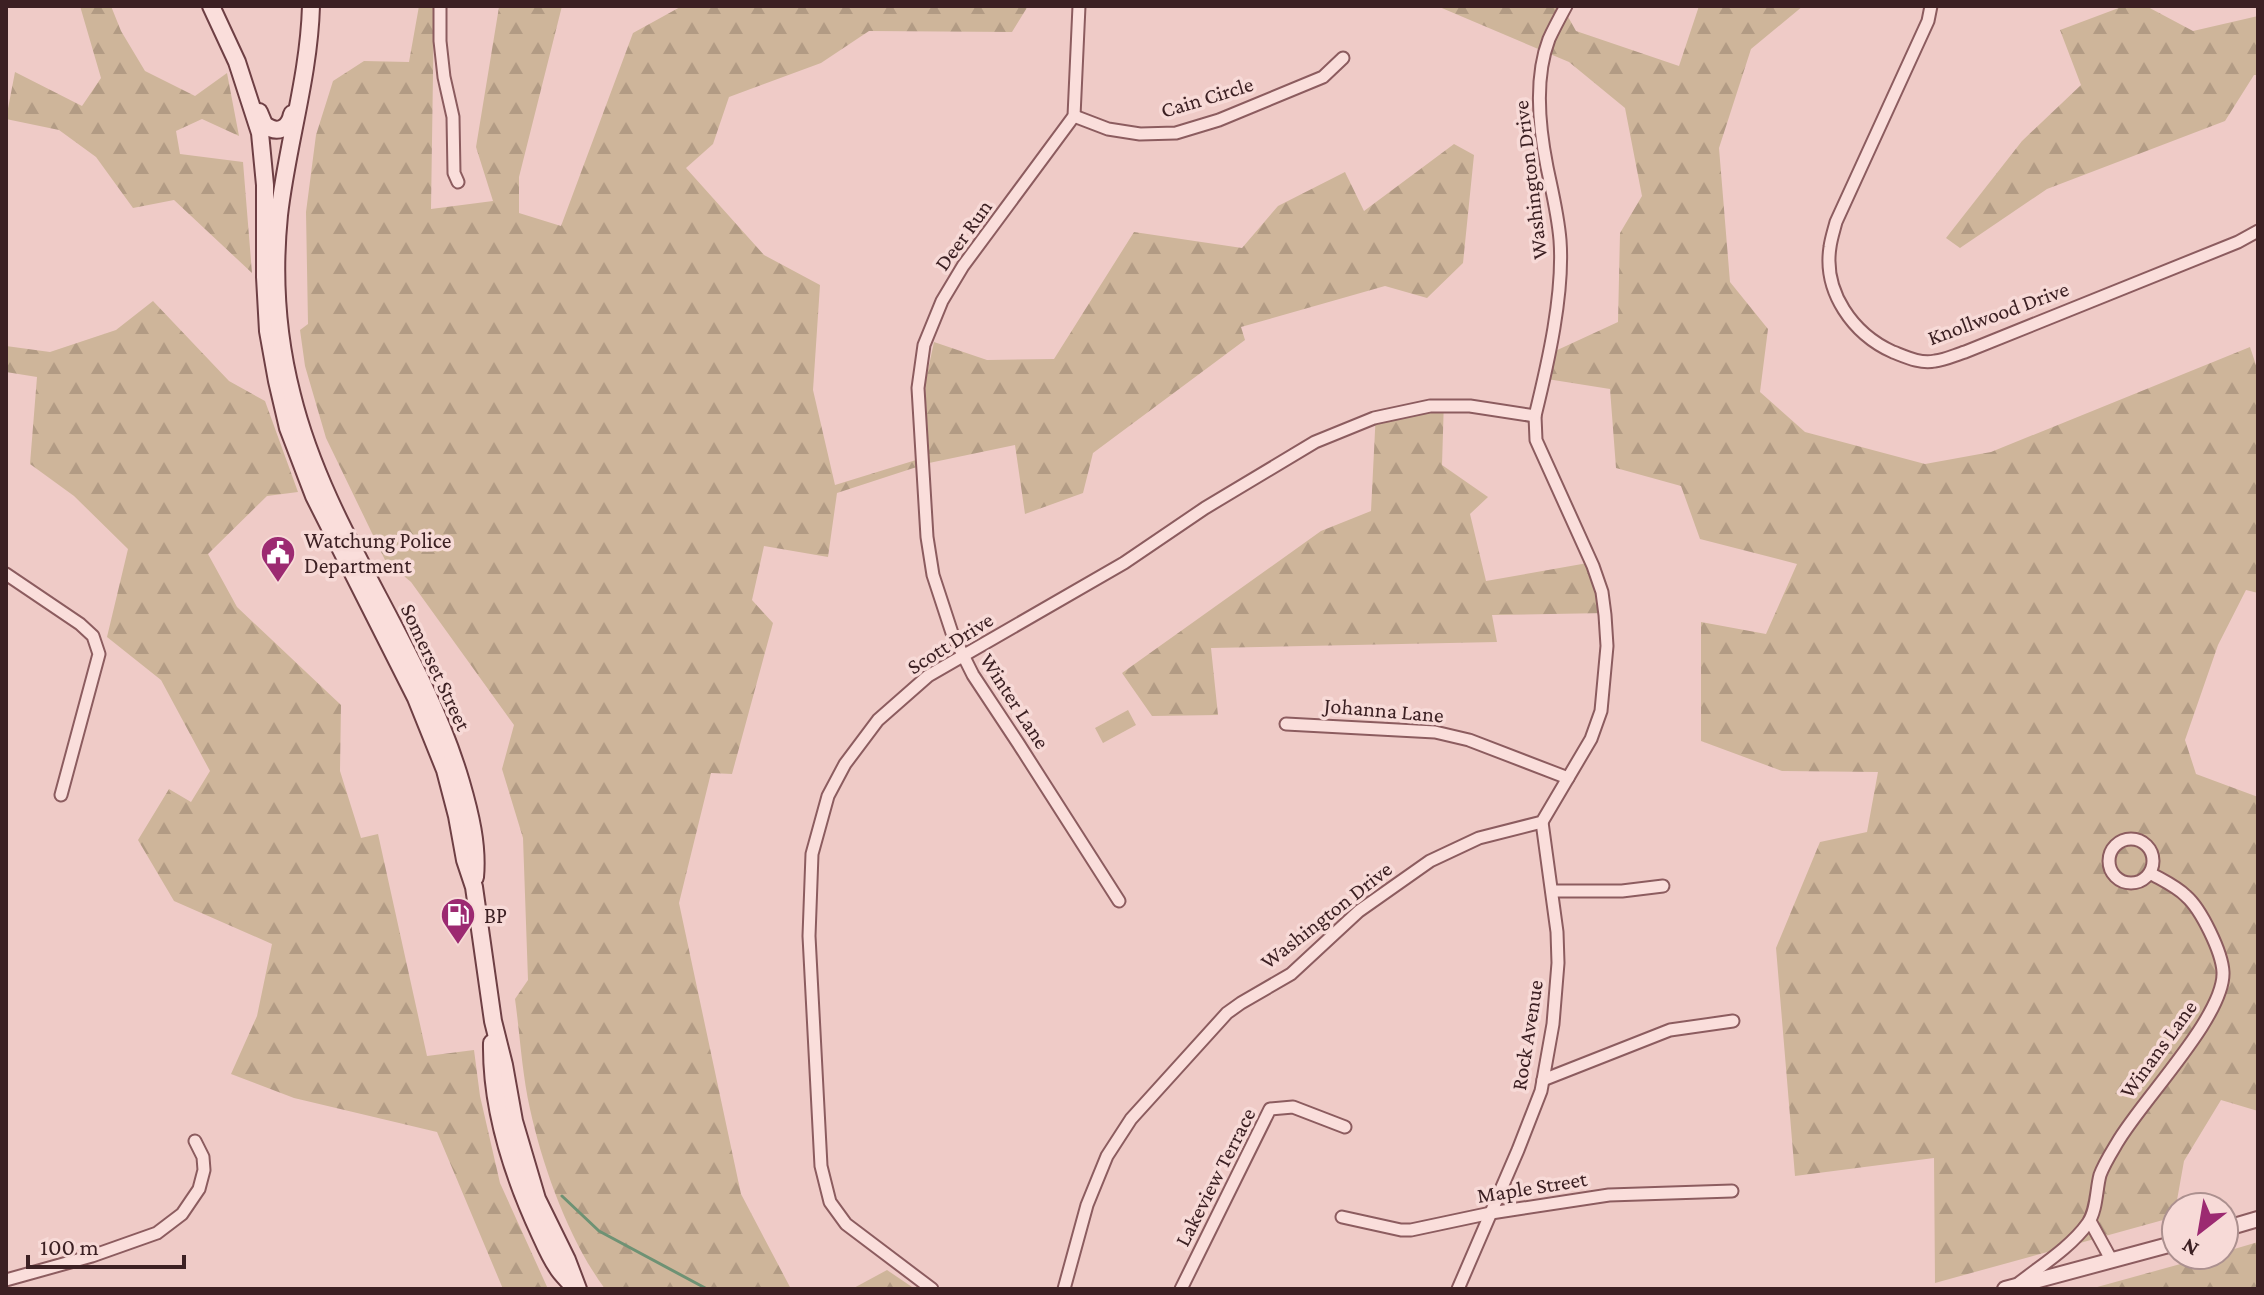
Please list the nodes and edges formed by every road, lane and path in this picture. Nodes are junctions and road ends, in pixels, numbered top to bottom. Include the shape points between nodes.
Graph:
1 (211, 6) edge
2 (311, 6) edge
3 (440, 6) edge
4 (1079, 6) edge
5 (1566, 6) edge
6 (1931, 6) edge
7 (1343, 58) dead end
8 (237, 62) junction
9 (302, 82) junction
10 (1074, 116) junction
11 (458, 182) dead end
12 (2258, 231) edge
13 (1535, 416) junction
14 (925, 503) joint
15 (6, 574) edge
16 (962, 656) junction
17 (1286, 724) dead end
18 (1568, 778) junction
19 (61, 795) dead end
20 (1542, 822) junction
21 (2150, 873) dead end
22 (1663, 886) dead end
23 (474, 887) junction
24 (1552, 891) junction
25 (1119, 901) dead end
26 (1733, 1021) dead end
27 (1543, 1080) junction
28 (1345, 1127) dead end
29 (195, 1141) dead end
30 (1732, 1191) dead end
31 (1491, 1213) junction
32 (1342, 1217) dead end
33 (2090, 1221) junction
34 (2160, 1248) edge
35 (2112, 1261) junction
36 (6, 1280) edge
37 (2010, 1288) edge
38 (577, 1289) edge
39 (932, 1289) edge
40 (1064, 1289) edge
41 (1181, 1289) edge
42 (1458, 1289) edge

1 - 8 main road
2 - 9 main road, Somerset Street
3 - 11 street
4 - 10 street
5 - 13 street, Washington Drive via 1549,39 1541,71 1543,135 1557,210 1561,279
6 - 12 street, Knollwood Drive via 1836,222 1830,247 1838,299 1867,337 1912,360 1933,362
7 - 10 street, Cain Circle via 1323,77 1176,133 1108,129
8 - 9 main road via 264,124 273,130 289,124
8 - 23 main road, Somerset Street via 260,133 268,331 288,428 314,496 427,721 452,794
9 - 23 main road, Somerset Street via 277,240 278,307 288,379 322,485 447,741 473,834
10 - 14 street, Deer Run via 963,266 932,321 918,388
13 - 16 street, Scott Drive via 1430,406 1351,426 1279,462 1124,563
13 - 18 street, Washington Drive via 1536,440 1593,566 1605,615 1601,711
14 - 16 street, Winter Lane via 933,575
15 - 19 street via 80,624 93,636 99,654
16 - 25 street, Winter Lane
16 - 39 street, Scott Drive via 928,676 863,739 828,796 812,854 809,936 825,1186 846,1224
17 - 18 street, Johanna Lane via 1435,732
18 - 20 street, Washington Drive
20 - 24 street, Rock Avenue
20 - 40 street, Washington Drive via 1479,838 1430,861 1359,911 1291,974 1227,1013 1131,1119 1107,1156
21 - 33 street, Winans Lane via 2195,905 2223,971 2221,990 2198,1031 2118,1141 2101,1175
22 - 24 street
23 - 38 main road, Somerset Street via 514,1121 528,1173
24 - 27 street, Rock Avenue via 1558,963
26 - 27 street via 1670,1030
27 - 31 street, Rock Avenue
28 - 41 street, Lakeview Terrace via 1293,1107 1270,1109
29 - 36 street via 203,1157 199,1189 182,1214 157,1233
30 - 31 street, Maple Street via 1609,1195
31 - 32 street, Maple Street via 1411,1230
31 - 42 street, Rock Avenue
33 - 35 street
33 - 37 street
34 - 35 street
35 - 37 street

